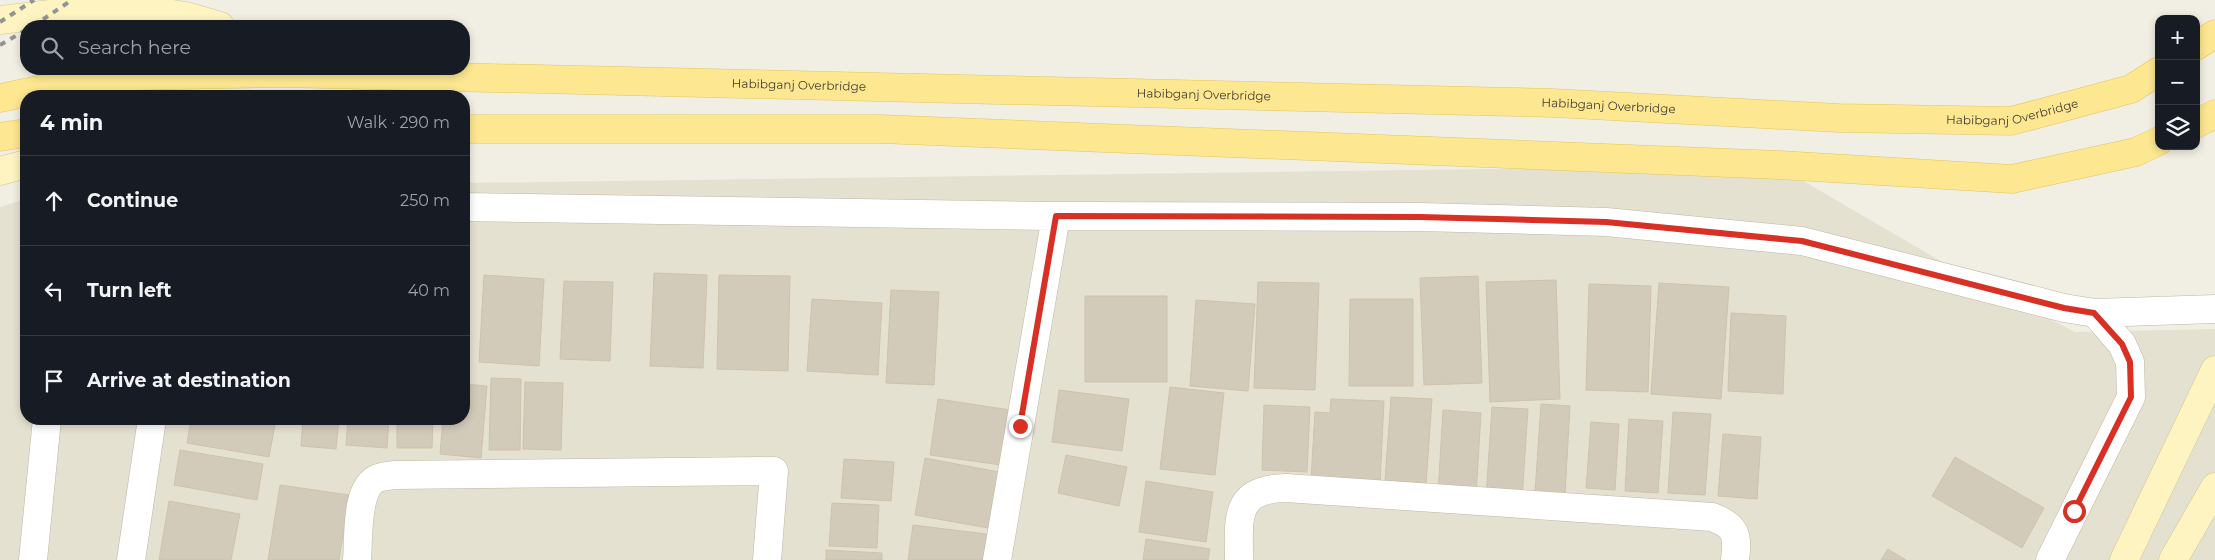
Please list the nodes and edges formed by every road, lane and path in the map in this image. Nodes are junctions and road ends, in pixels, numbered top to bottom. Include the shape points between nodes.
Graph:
1 (0, 20) edge
2 (200, 20) edge
3 (2215, 34) edge
4 (2200, 43) edge
5 (2155, 73) edge
6 (168, 75) edge
7 (470, 75) edge
8 (38, 90) edge
9 (20, 94) edge
10 (0, 98) edge
11 (2215, 114) edge
12 (2200, 122) edge
13 (470, 129) edge
14 (20, 133) edge
15 (0, 137) edge
16 (2155, 143) edge
17 (20, 166) edge
18 (0, 171) edge
19 (470, 207) edge
20 (1056, 216) junction
21 (2215, 309) edge
22 (2094, 313) junction
23 (2215, 370) edge
24 (46, 425) edge
25 (151, 425) edge
26 (2215, 487) edge
27 (33, 560) edge
28 (131, 560) edge
29 (357, 560) edge
30 (767, 560) edge
31 (997, 560) edge
32 (1239, 560) edge
33 (1735, 560) edge
34 (2050, 560) edge
35 (2124, 560) edge
36 (2173, 560) edge

1 - 2 main road via 116,6
3 - 4 main road
5 - 7 main road, Habibganj Overbridge via 2130,89 2011,121 1839,118 1553,103
6 - 8 main road, Habibganj Overbridge via 77,82
9 - 10 main road, Habibganj Overbridge
11 - 12 main road
13 - 16 main road via 880,129 1780,165 2012,179 2136,152
14 - 15 main road
17 - 18 main road
19 - 20 street
20 - 22 street via 1410,217 1616,222 1802,241
20 - 31 street
21 - 22 street
22 - 34 street via 2122,344 2130,362 2131,397
23 - 35 main road
24 - 27 street
25 - 28 street
26 - 36 main road
29 - 30 street via 361,500 367,487 377,478 394,475 774,472
32 - 33 street via 1239,515 1248,500 1258,491 1286,488 1712,517 1723,521 1734,531 1738,542

